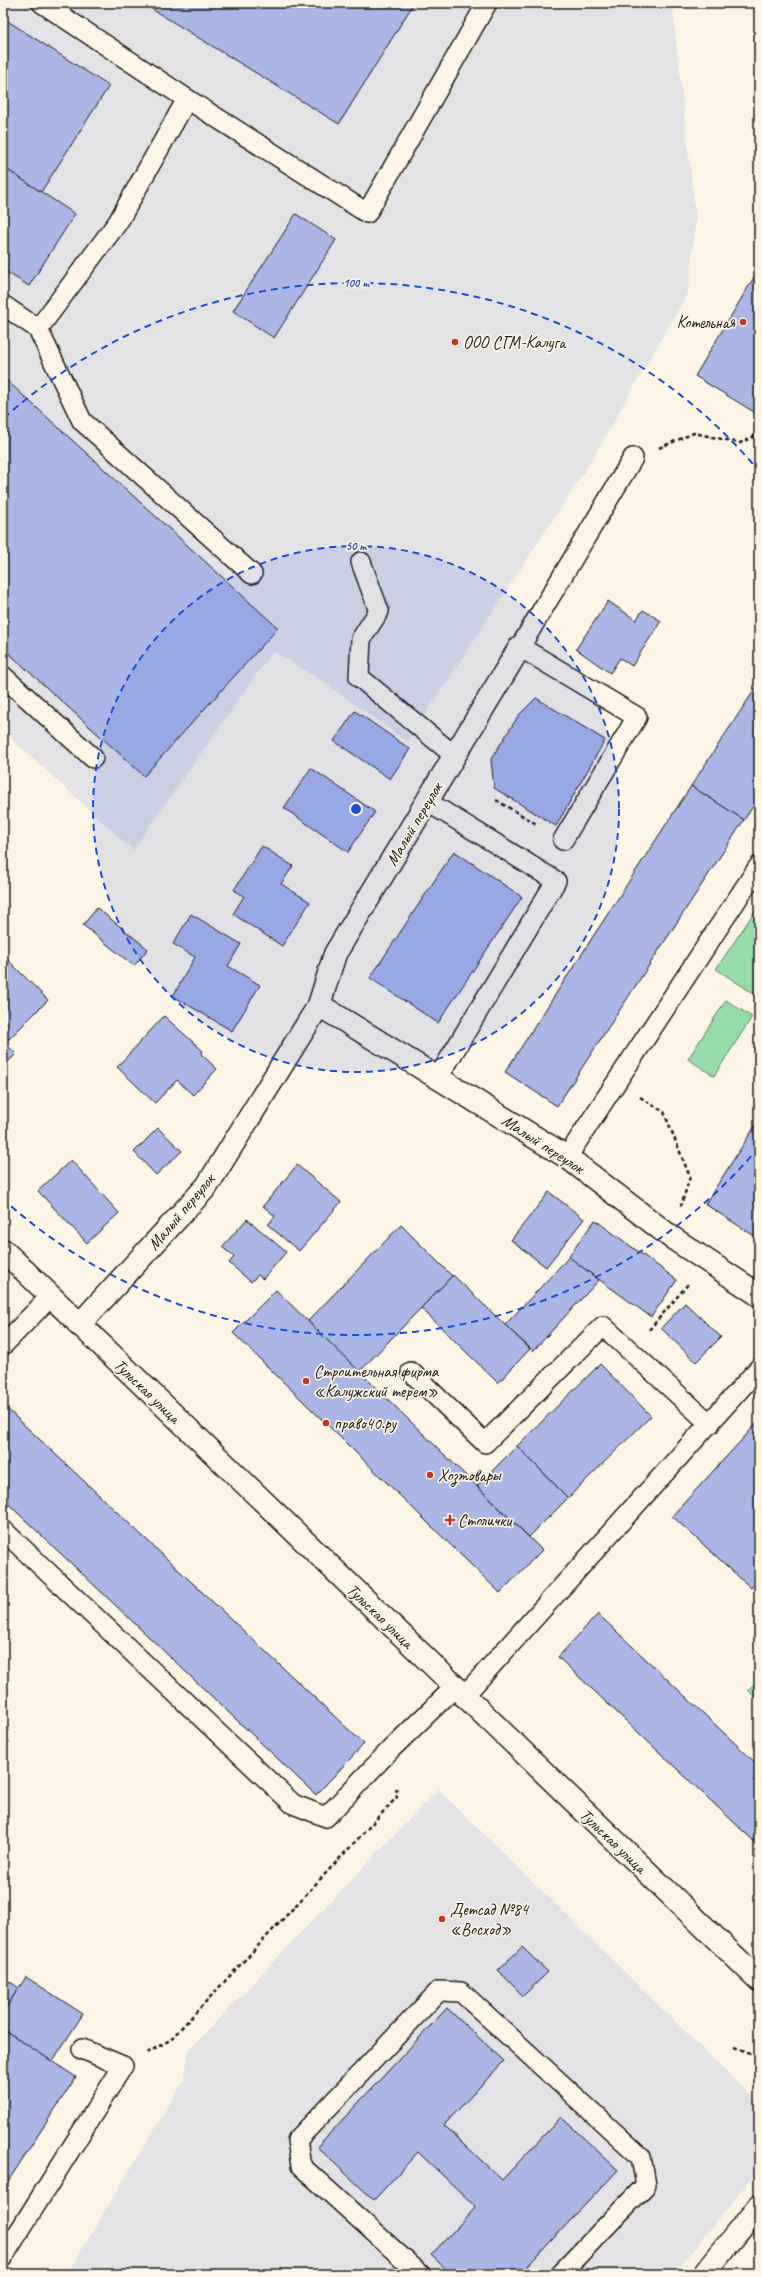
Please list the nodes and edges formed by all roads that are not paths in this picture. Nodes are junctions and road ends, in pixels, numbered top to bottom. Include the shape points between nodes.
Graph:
1 (42, 3) edge
2 (487, 3) edge
3 (187, 100) junction
4 (3, 305) edge
5 (38, 329) junction
6 (633, 458) road end
7 (361, 562) dead end
8 (252, 574) dead end
9 (520, 647) junction
10 (3, 676) edge
11 (455, 756) junction
12 (93, 758) dead end
13 (428, 802) junction
14 (563, 840) road end
15 (759, 866) edge
16 (319, 1005) junction
17 (438, 1078) junction
18 (567, 1157) junction
19 (3, 1250) edge
20 (757, 1290) edge
21 (51, 1296) junction
22 (79, 1325) junction
23 (3, 1345) edge
24 (759, 1368) edge
25 (411, 1372) dead end
26 (710, 1424) junction
27 (3, 1530) edge
28 (459, 1692) junction
29 (759, 1980) edge
30 (82, 2049) dead end
31 (759, 2206) edge
32 (9, 2233) edge
33 (3, 2257) edge
34 (420, 2274) edge
35 (560, 2274) edge
36 (704, 2274) edge

1 - 3 lane
2 - 3 lane via 367,213
3 - 5 lane via 118,222
4 - 5 lane
5 - 8 lane via 82,421
6 - 9 lane
7 - 11 lane via 379,611 361,639 359,677
9 - 11 street, Малый переулок
9 - 14 lane via 637,717
10 - 12 lane
11 - 13 street, Малый переулок
13 - 16 street, Малый переулок via 335,954
13 - 17 lane via 556,881
15 - 18 lane
16 - 17 street, Малый переулок
16 - 22 street, Малый переулок via 207,1186
17 - 18 street, Малый переулок
18 - 20 street, Малый переулок via 671,1237
19 - 21 street, Тульская улица
21 - 22 street, Тульская улица
21 - 23 lane
22 - 28 street, Тульская улица
24 - 26 lane
25 - 26 lane via 485,1443 603,1326
26 - 28 lane
27 - 28 lane via 293,1804 326,1817 391,1749
28 - 29 street, Тульская улица
30 - 32 lane via 123,2066
31 - 36 street
32 - 33 lane
34 - 35 lane via 301,2166 297,2140 439,1991 460,1992 641,2157 646,2185

